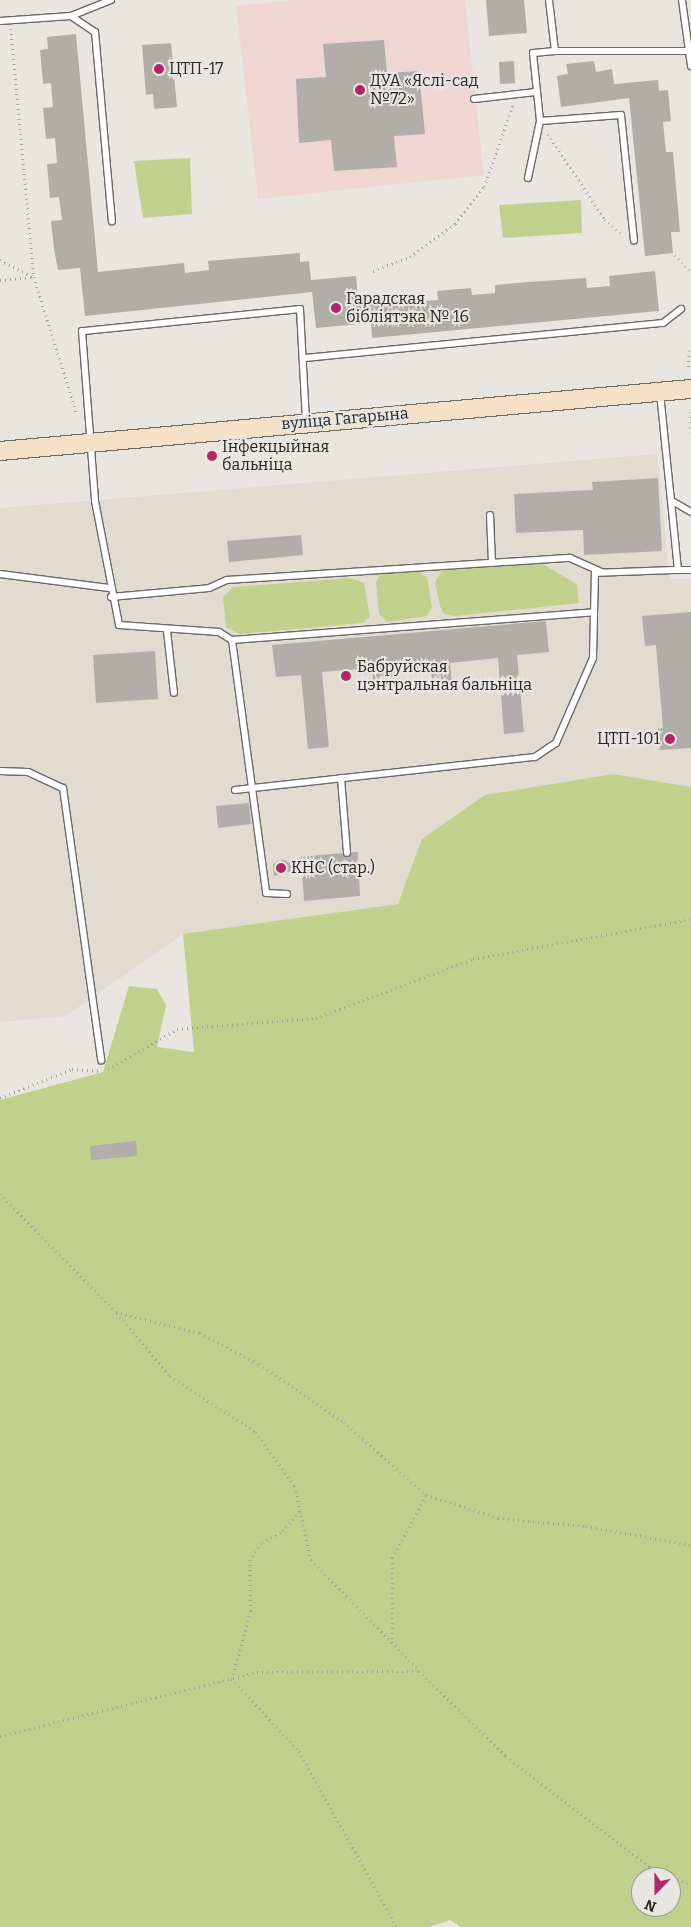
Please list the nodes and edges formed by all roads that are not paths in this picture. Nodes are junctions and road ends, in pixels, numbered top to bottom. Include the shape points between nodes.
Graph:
1 (111, 0) edge
2 (549, 0) edge
3 (682, 0) edge
4 (71, 16) junction
5 (0, 21) edge
6 (555, 51) junction
7 (686, 51) junction
8 (691, 66) edge
9 (536, 92) junction
10 (474, 99) dead end
11 (540, 121) junction
12 (528, 178) dead end
13 (112, 221) dead end
14 (634, 240) dead end
15 (681, 309) dead end
16 (305, 358) junction
17 (691, 388) edge
18 (659, 390) junction
19 (306, 422) junction
20 (92, 442) junction
21 (0, 451) edge
22 (672, 501) junction
23 (691, 512) edge
24 (490, 515) dead end
25 (492, 563) junction
26 (678, 570) junction
27 (691, 570) edge
28 (603, 572) junction
29 (0, 574) edge
30 (109, 588) junction
31 (111, 597) junction
32 (594, 612) junction
33 (167, 630) junction
34 (232, 640) junction
35 (174, 693) dead end
36 (0, 771) edge
37 (341, 778) junction
38 (255, 788) junction
39 (235, 790) dead end
40 (347, 853) dead end
41 (287, 894) dead end
42 (101, 1060) dead end

1 - 4 lane
2 - 6 lane
3 - 7 lane
4 - 5 lane
4 - 13 lane via 96,32
6 - 7 lane
6 - 9 lane via 533,53
7 - 8 lane
9 - 10 lane
9 - 11 lane
11 - 12 lane
11 - 14 lane via 621,115
15 - 16 lane via 664,323
16 - 19 lane
16 - 20 lane via 300,309 82,331
17 - 18 main road, вуліца Гагарына
18 - 19 main road, вуліца Гагарына
18 - 22 lane
19 - 20 main road, вуліца Гагарына
20 - 21 main road, вуліца Гагарына
20 - 30 lane
22 - 23 lane
22 - 26 lane
24 - 25 lane
25 - 28 lane via 570,558
25 - 31 lane via 227,580 209,588
26 - 27 lane
26 - 28 lane
28 - 32 lane via 595,573
29 - 30 lane
30 - 31 lane
31 - 33 lane via 119,624
32 - 34 lane
32 - 37 lane via 594,658 556,743 535,757
33 - 34 lane via 219,632
33 - 35 lane
34 - 38 lane
36 - 42 lane via 28,772 63,788
37 - 38 lane
37 - 40 lane
38 - 39 lane
38 - 41 lane via 266,893

